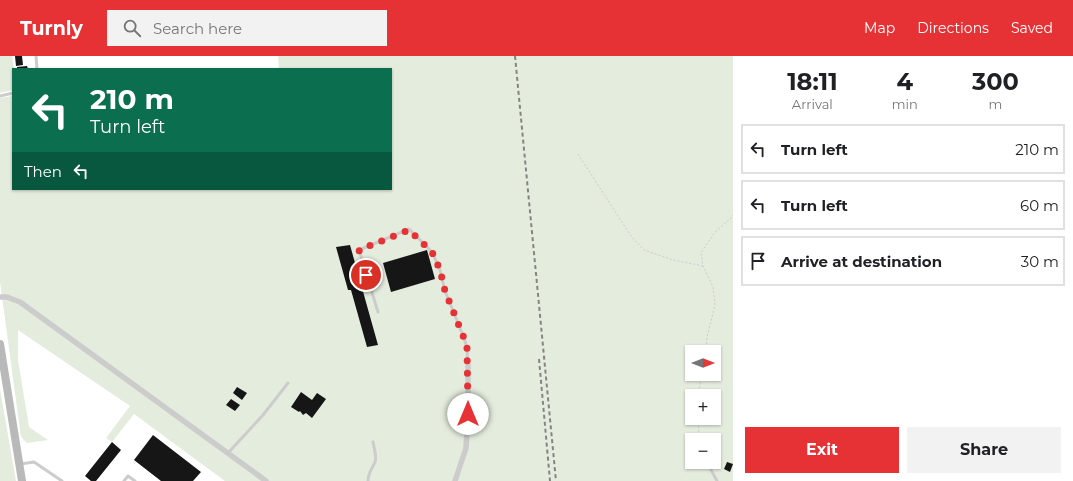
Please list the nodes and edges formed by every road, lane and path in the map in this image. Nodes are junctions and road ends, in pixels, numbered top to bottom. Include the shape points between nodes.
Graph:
1 (36, 56) edge
2 (37, 68) edge
3 (12, 93) edge
4 (0, 96) edge
5 (578, 154) dead end
6 (733, 215) edge
7 (703, 266) junction
8 (0, 297) edge
9 (378, 312) dead end
10 (0, 344) edge
11 (706, 345) edge
12 (468, 364) joint
13 (288, 383) dead end
14 (374, 442) dead end
15 (228, 453) junction
16 (18, 464) junction
17 (711, 469) edge
18 (22, 481) edge
19 (62, 481) edge
20 (124, 481) edge
21 (134, 481) edge
22 (266, 481) edge
23 (368, 481) edge
24 (455, 481) edge
25 (717, 481) edge

1 - 2 lane
3 - 4 lane
5 - 7 path via 631,236 644,250 673,260
6 - 7 path via 716,232 701,253
7 - 11 path via 713,287 715,305
8 - 15 street via 20,302
9 - 12 lane via 359,250 409,230 432,252 440,270 445,291 467,348
10 - 16 main road
12 - 24 street via 466,448
13 - 15 lane
14 - 23 lane via 376,458 369,472
15 - 22 street
16 - 18 main road
16 - 19 lane via 34,462
17 - 25 lane
20 - 21 lane via 128,476

